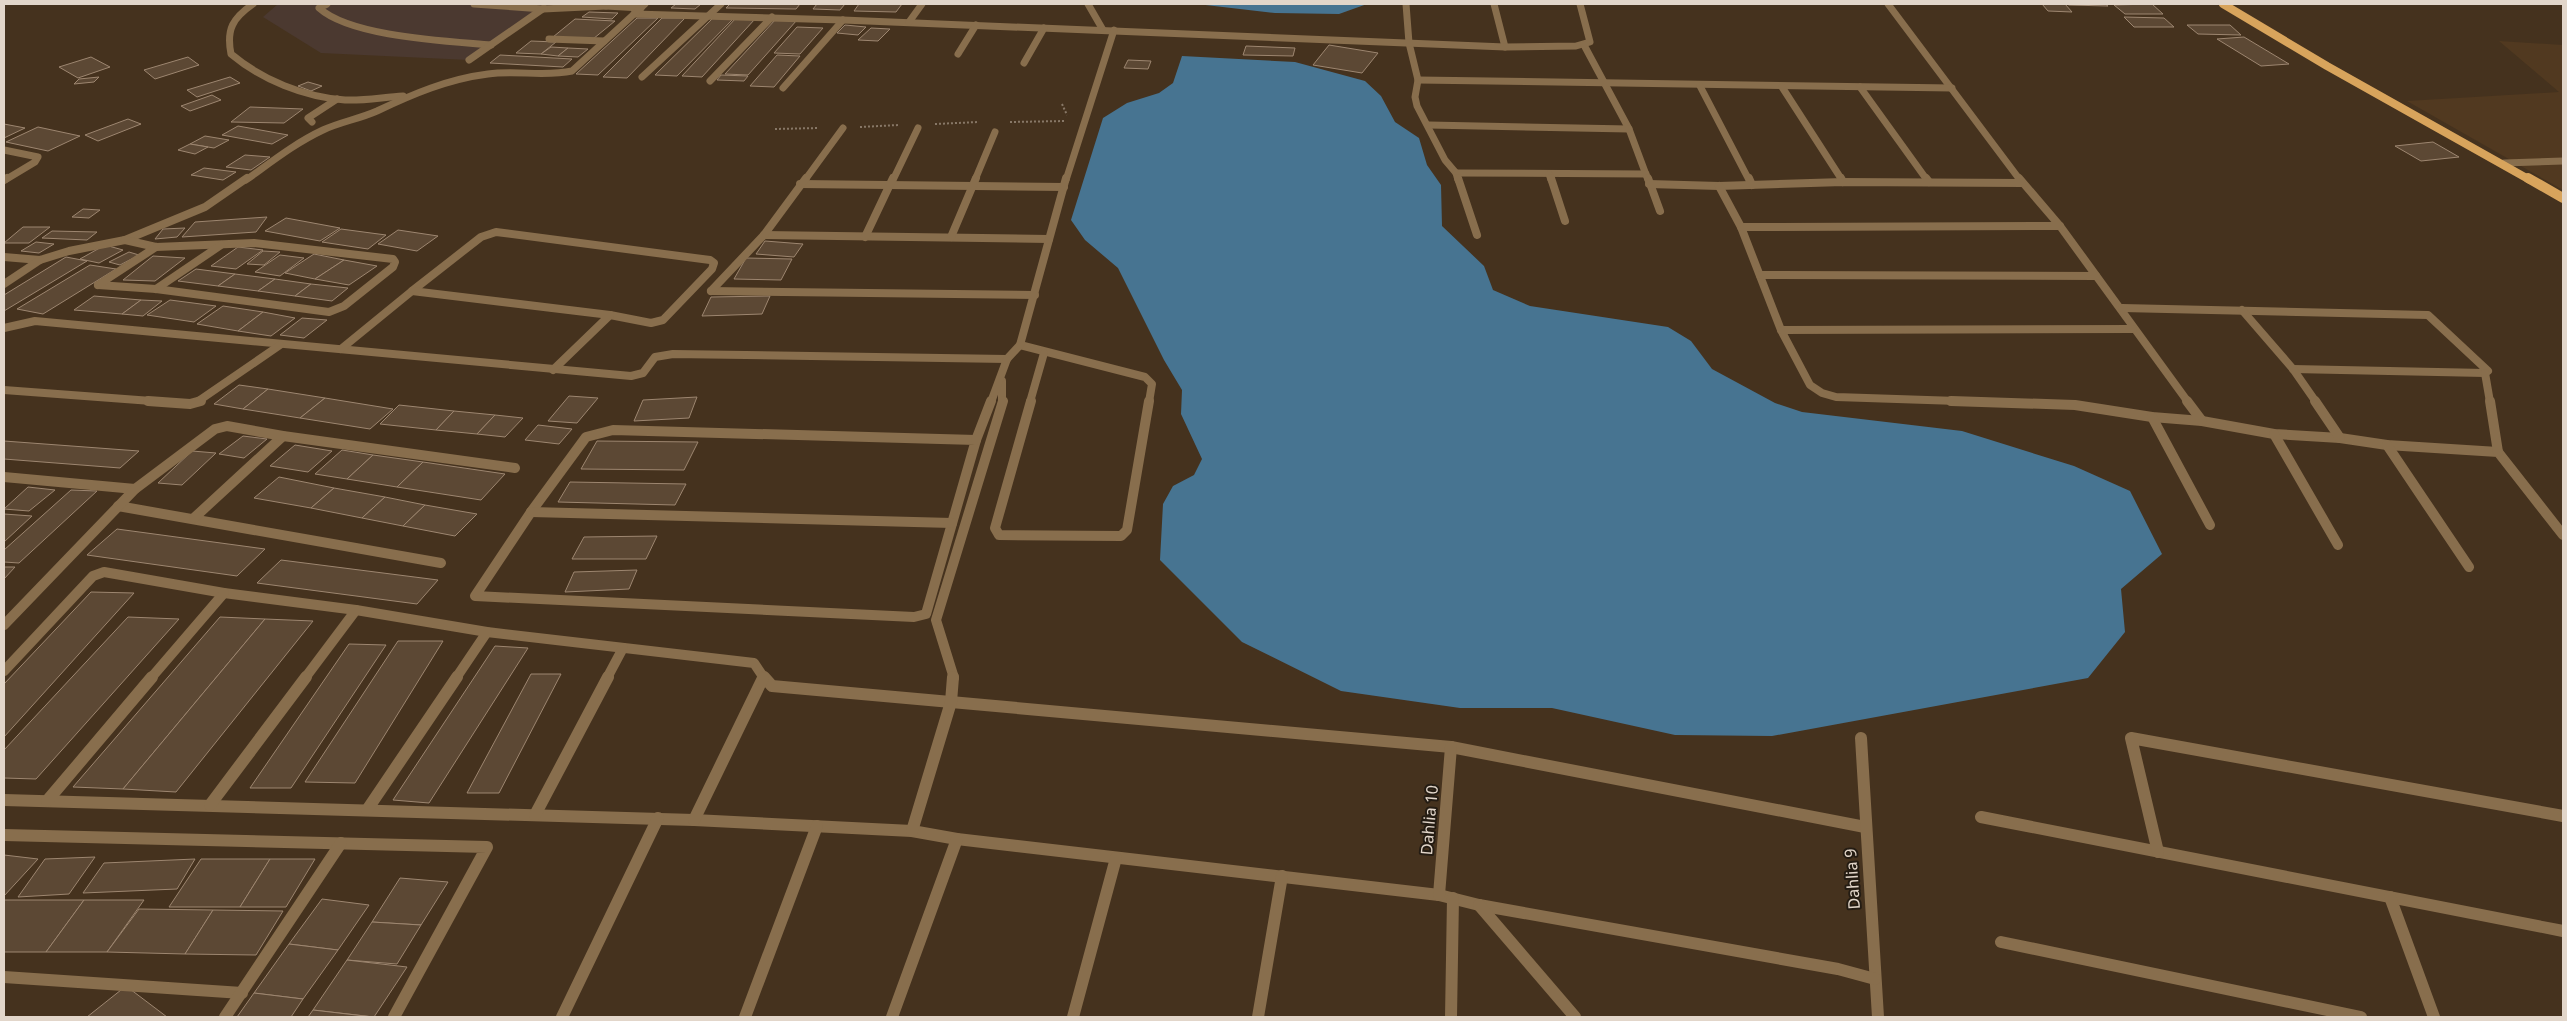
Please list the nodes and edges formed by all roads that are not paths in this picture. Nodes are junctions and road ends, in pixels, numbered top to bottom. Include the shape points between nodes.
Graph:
1 (253, 4) edge
2 (327, 4) edge
3 (474, 4) edge
4 (550, 4) edge
5 (721, 4) edge
6 (922, 4) edge
7 (1088, 4) edge
8 (1406, 4) edge
9 (1494, 4) edge
10 (1580, 4) edge
11 (1888, 4) edge
12 (2223, 4) edge
13 (643, 6) edge
14 (544, 9) junction
15 (634, 14) junction
16 (709, 16) junction
17 (772, 17) junction
18 (843, 20) junction
19 (908, 22) junction
20 (976, 25) junction
21 (1044, 28) junction
22 (1103, 30) junction
23 (1114, 30) junction
24 (549, 39) dead end
25 (604, 41) junction
26 (1409, 43) junction
27 (491, 45) junction
28 (1584, 45) junction
29 (1505, 47) junction
30 (958, 54) dead end
31 (468, 60) dead end
32 (1024, 63) dead end
33 (642, 77) dead end
34 (1418, 80) junction
35 (710, 81) dead end
36 (1606, 84) junction
37 (1700, 86) junction
38 (1782, 87) junction
39 (783, 88) dead end
40 (1860, 88) junction
41 (1952, 88) junction
42 (407, 96) junction
43 (337, 99) junction
44 (312, 122) dead end
45 (1429, 125) junction
46 (843, 128) dead end
47 (918, 128) dead end
48 (1629, 129) junction
49 (995, 132) dead end
50 (4, 150) edge
51 (2563, 161) edge
52 (2504, 163) junction
53 (1456, 173) junction
54 (1549, 174) junction
55 (1646, 174) junction
56 (4, 180) edge
57 (1843, 182) junction
58 (1929, 182) junction
59 (2022, 183) junction
60 (800, 184) junction
61 (1649, 184) junction
62 (1752, 185) junction
63 (888, 186) junction
64 (1719, 186) junction
65 (971, 187) junction
66 (1064, 187) junction
67 (2563, 198) edge
68 (1660, 211) dead end
69 (1565, 221) dead end
70 (2060, 226) junction
71 (1741, 227) junction
72 (764, 235) junction
73 (1477, 235) dead end
74 (865, 237) junction
75 (951, 237) junction
76 (1049, 239) junction
77 (125, 240) junction
78 (223, 244) junction
79 (156, 247) junction
80 (4, 257) edge
81 (40, 260) junction
82 (1760, 275) junction
83 (2096, 276) junction
84 (4, 284) edge
85 (156, 289) junction
86 (412, 291) junction
87 (1035, 295) junction
88 (2122, 308) junction
89 (2242, 310) junction
90 (610, 315) junction
91 (4, 328) edge
92 (2133, 328) junction
93 (1781, 330) junction
94 (280, 345) junction
95 (1020, 345) junction
96 (342, 349) junction
97 (1044, 352) junction
98 (1006, 359) junction
99 (2293, 369) junction
100 (553, 370) junction
101 (2485, 373) junction
102 (1002, 376) junction
103 (4, 390) edge
104 (2152, 417) junction
105 (2202, 421) junction
106 (2274, 434) junction
107 (283, 436) junction
108 (2340, 438) junction
109 (976, 440) junction
110 (2387, 446) junction
111 (2498, 452) junction
112 (515, 468) dead end
113 (6, 480) edge
114 (135, 489) junction
115 (118, 506) junction
116 (531, 512) junction
117 (194, 518) junction
118 (952, 523) junction
119 (2210, 526) dead end
120 (2563, 535) edge
121 (2338, 545) dead end
122 (442, 563) dead end
123 (2469, 567) dead end
124 (224, 593) junction
125 (356, 610) junction
126 (4, 625) edge
127 (487, 632) junction
128 (623, 648) junction
129 (4, 671) edge
130 (763, 678) junction
131 (951, 702) junction
132 (1861, 738) dead end
133 (1451, 747) junction
134 (4, 800) edge
135 (47, 801) junction
136 (210, 805) junction
137 (367, 810) junction
138 (535, 815) junction
139 (2563, 816) edge
140 (658, 818) junction
141 (1981, 818) dead end
142 (694, 820) junction
143 (817, 826) junction
144 (1865, 827) junction
145 (912, 831) junction
146 (4, 835) edge
147 (957, 839) junction
148 (341, 843) junction
149 (2158, 852) junction
150 (1116, 858) junction
151 (1282, 876) junction
152 (1439, 895) junction
153 (2390, 897) junction
154 (1453, 898) junction
155 (1479, 905) junction
156 (2563, 931) edge
157 (2001, 942) dead end
158 (4, 977) edge
159 (1875, 979) junction
160 (242, 993) junction
161 (225, 1017) edge
162 (394, 1017) edge
163 (562, 1017) edge
164 (745, 1017) edge
165 (892, 1017) edge
166 (1073, 1017) edge
167 (1258, 1017) edge
168 (1451, 1017) edge
169 (1575, 1017) edge
170 (1878, 1017) edge
171 (2361, 1017) edge
172 (2434, 1017) edge

1 - 43 street via 231,22 228,30 231,54 261,76 305,92
2 - 27 street via 319,8 325,16 369,30
3 - 14 street
4 - 14 street
5 - 16 street
6 - 19 street
7 - 22 street
8 - 26 street
9 - 29 street
10 - 28 street via 1590,42
11 - 41 street
12 - 52 main road via 2327,66
13 - 14 street
13 - 15 street
14 - 27 street
15 - 16 street
15 - 25 street
16 - 17 street
16 - 33 street
17 - 18 street
17 - 35 street
18 - 19 street
18 - 39 street
19 - 20 street
20 - 21 street
20 - 30 street
21 - 22 street
21 - 32 street
22 - 23 street
23 - 26 street
23 - 66 street
24 - 25 street
25 - 42 street via 566,73 489,74 454,80
26 - 29 street
26 - 34 street
27 - 31 street
28 - 29 street
28 - 36 street
34 - 36 street
34 - 45 street via 1415,97
36 - 37 street
36 - 48 street
37 - 38 street
37 - 62 street
38 - 40 street
38 - 57 street
40 - 41 street
40 - 58 street
41 - 59 street
42 - 43 street
42 - 77 street via 323,130 205,207
43 - 44 street via 308,118
45 - 48 street
45 - 53 street
46 - 60 street
47 - 63 street
48 - 55 street
49 - 65 street
50 - 56 street via 38,157
51 - 52 street
52 - 67 main road
53 - 54 street
53 - 73 street
54 - 55 street
54 - 69 street
55 - 61 street
57 - 58 street
57 - 62 street
58 - 59 street
59 - 70 street
60 - 63 street
60 - 72 street
61 - 64 street
61 - 68 street
62 - 64 street
63 - 65 street
63 - 74 street
64 - 71 street
65 - 66 street
65 - 75 street
66 - 76 street
70 - 71 street
70 - 83 street
71 - 82 street
72 - 74 street
72 - 87 street via 711,291
74 - 75 street
75 - 76 street
76 - 87 street
77 - 79 street
77 - 81 street
78 - 79 street
78 - 85 street
78 - 85 street via 254,243 394,259 395,262 344,306 329,312
79 - 85 street via 98,285
80 - 81 street
81 - 84 street
82 - 83 street
82 - 93 street
83 - 88 street
86 - 90 street
86 - 90 street via 481,237 496,232 714,263 712,270 663,320 651,323
86 - 96 street
87 - 95 street
88 - 89 street
88 - 92 street
89 - 99 street
89 - 101 street via 2428,315 2488,371
90 - 100 street
91 - 94 street via 35,321
92 - 93 street
92 - 105 street
93 - 104 street via 1810,384 1822,393 1836,397 2075,405
94 - 96 street
94 - 103 street via 201,401 190,404
95 - 97 street
95 - 98 street
96 - 100 street
97 - 97 street via 1145,377 1152,384 1127,530 1121,536 1008,536 999,535 995,528
98 - 100 street via 673,354 655,357 643,373 631,376
98 - 102 street
99 - 101 street
99 - 108 street
101 - 111 street
102 - 109 street
102 - 131 street via 1003,400 936,620 954,679
104 - 105 street
104 - 119 street
105 - 106 street
106 - 108 street
106 - 121 street
107 - 112 street
107 - 114 street via 227,426 214,429
107 - 117 street
108 - 110 street
109 - 116 street via 598,432 586,437
109 - 118 street
110 - 111 street
110 - 123 street
111 - 120 street
113 - 114 street
114 - 115 street
115 - 117 street
115 - 126 street
116 - 118 street
116 - 118 street via 475,596 914,617 926,614 930,608
117 - 122 street
124 - 125 street
124 - 129 street via 100,573 93,576
124 - 135 street
125 - 127 street
125 - 136 street
127 - 128 street
127 - 137 street
128 - 130 street via 754,662
128 - 138 street
130 - 131 street via 772,686
130 - 142 street
131 - 133 street
131 - 145 street
132 - 144 street, Dahlia 9
133 - 144 street
133 - 152 street, Dahlia 10
134 - 135 street
135 - 136 street
136 - 137 street
137 - 138 street
138 - 140 street
139 - 149 street via 2130,738
140 - 142 street
140 - 163 street
141 - 149 street
142 - 143 street
143 - 145 street
143 - 164 street
144 - 159 street, Dahlia 9
145 - 147 street
146 - 148 street
147 - 150 street
147 - 165 street
148 - 160 street
148 - 162 street via 487,847
149 - 153 street
150 - 151 street
150 - 166 street
151 - 152 street
151 - 167 street
152 - 154 street
153 - 156 street
153 - 172 street
154 - 155 street
154 - 168 street
155 - 159 street
155 - 169 street
157 - 171 street
158 - 160 street
159 - 170 street, Dahlia 9
160 - 161 street

